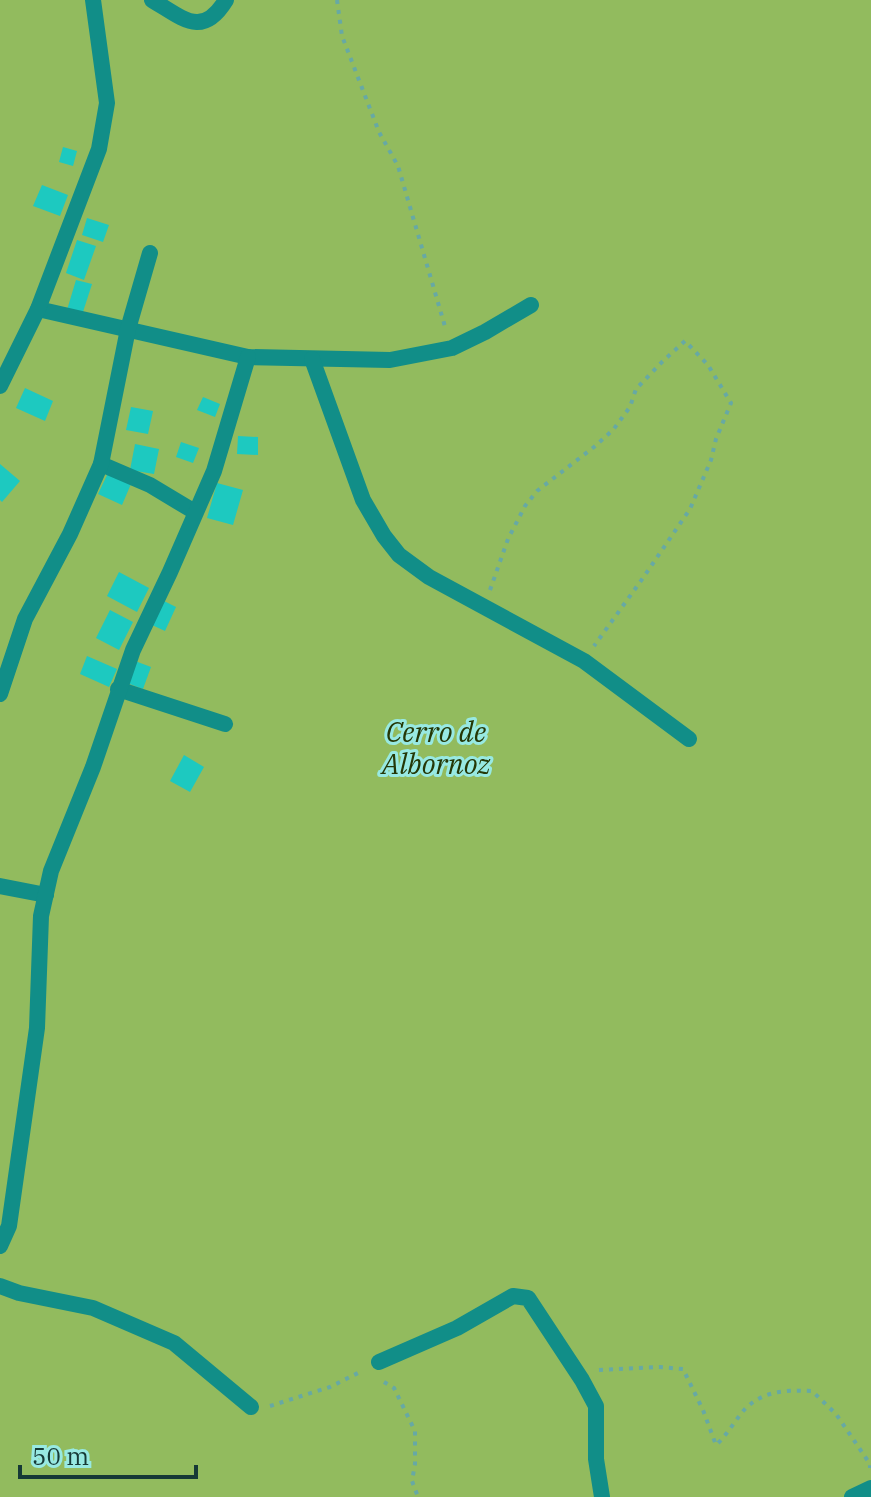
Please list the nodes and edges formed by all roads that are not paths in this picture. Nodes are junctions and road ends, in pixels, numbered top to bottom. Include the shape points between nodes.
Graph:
1 (93, 0) edge
2 (152, 0) edge
3 (226, 0) edge
4 (150, 253) dead end
5 (531, 305) dead end
6 (38, 309) junction
7 (128, 329) junction
8 (248, 357) junction
9 (312, 359) junction
10 (0, 386) edge
11 (101, 464) junction
12 (195, 512) junction
13 (118, 689) junction
14 (0, 694) edge
15 (225, 724) dead end
16 (689, 739) dead end
17 (0, 886) edge
18 (46, 895) junction
19 (0, 1246) edge
20 (0, 1286) edge
21 (374, 1372) road end
22 (251, 1407) road end
23 (871, 1488) edge
24 (602, 1497) edge
25 (852, 1497) edge

1 - 6 street via 107,103 99,149
2 - 3 street via 202,22 213,19
4 - 7 street
5 - 9 street via 452,348 390,360
6 - 7 street
6 - 10 street
7 - 8 street
7 - 11 street
8 - 9 street
8 - 12 street via 214,471
9 - 16 street via 363,500 399,555 429,577 584,661
11 - 12 street
11 - 14 street via 25,619
12 - 13 street
13 - 15 street
13 - 18 street
17 - 18 street
18 - 19 street via 37,1028 9,1226
20 - 22 street via 93,1308 174,1343
21 - 24 street via 513,1296 528,1298 596,1406
23 - 25 street

